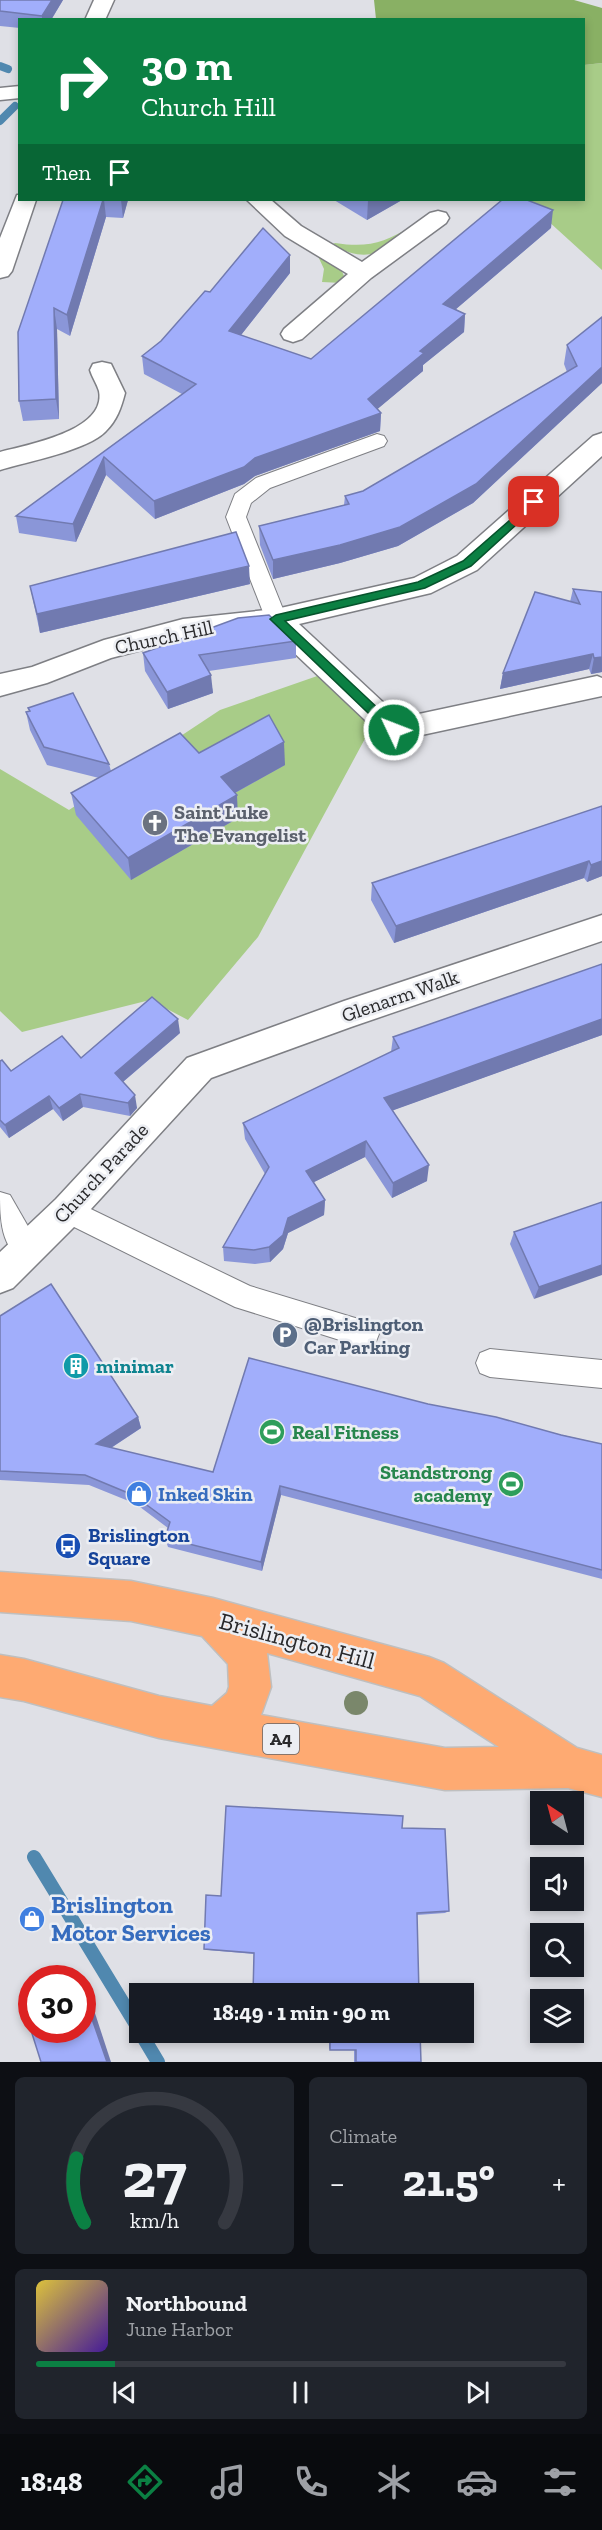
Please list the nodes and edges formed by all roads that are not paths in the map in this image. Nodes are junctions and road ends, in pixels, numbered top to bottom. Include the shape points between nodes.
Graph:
1 (104, 0) edge
2 (96, 18) edge
3 (18, 92) edge
4 (0, 94) edge
5 (25, 201) edge
6 (259, 201) edge
7 (438, 218) dead end
8 (0, 271) edge
9 (363, 273) junction
10 (293, 334) dead end
11 (102, 370) dead end
12 (376, 441) dead end
13 (602, 442) edge
14 (0, 461) edge
15 (276, 619) junction
16 (0, 685) edge
17 (597, 687) dead end
18 (602, 927) edge
19 (199, 1068) joint
20 (0, 1204) edge
21 (68, 1210) junction
22 (27, 1249) junction
23 (0, 1276) edge
24 (365, 1334) dead end
25 (490, 1363) dead end
26 (602, 1374) edge
27 (0, 1592) edge
28 (213, 1618) junction
29 (0, 1676) edge
30 (218, 1728) junction
31 (585, 1771) edge

1 - 2 street
3 - 4 street
5 - 8 street
6 - 9 street via 293,231
7 - 9 street
9 - 10 street
11 - 14 street via 112,393 96,427 71,441
12 - 15 lane via 263,483 242,499 236,517
13 - 15 street, Church Hill via 467,563 421,585
15 - 16 street, Church Hill via 183,629 104,650 37,676
15 - 17 street via 394,730
18 - 19 street, Glenarm Walk
19 - 21 street, Church Parade
20 - 22 lane
21 - 22 street, Church Parade
21 - 24 lane via 245,1298
22 - 23 street, Church Parade
25 - 26 lane
27 - 28 highway, Brislington Hill / A4 via 131,1601
28 - 30 highway via 248,1656 250,1687 243,1707
28 - 31 highway, Brislington Hill / A4 via 429,1678
29 - 30 highway, Brislington Hill / A4
30 - 31 highway, Brislington Hill / A4 via 445,1769

